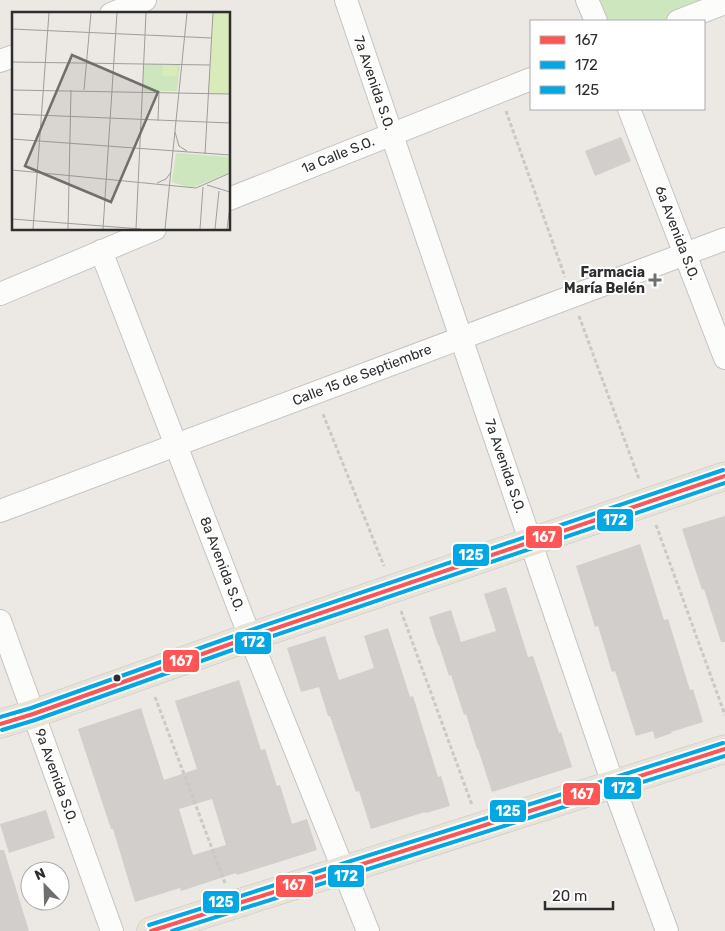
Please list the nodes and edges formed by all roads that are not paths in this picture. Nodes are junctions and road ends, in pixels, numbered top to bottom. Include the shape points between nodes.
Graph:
1 (346, 0) edge
2 (588, 0) edge
3 (725, 3) edge
4 (596, 20) edge
5 (681, 20) edge
6 (12, 57) edge
7 (0, 62) edge
8 (530, 79) edge
9 (629, 110) edge
10 (392, 134) junction
11 (230, 199) edge
12 (153, 230) edge
13 (725, 239) edge
14 (101, 252) junction
15 (685, 254) junction
16 (0, 294) edge
17 (461, 338) junction
18 (725, 358) edge
19 (176, 445) junction
20 (725, 476) edge
21 (0, 510) edge
22 (530, 541) junction
23 (0, 621) edge
24 (250, 637) junction
25 (34, 714) junction
26 (0, 724) edge
27 (725, 749) edge
28 (613, 784) junction
29 (344, 870) junction
30 (112, 931) edge
31 (151, 931) edge
32 (368, 931) edge
33 (667, 931) edge

1 - 10 street, 7a Avenida S.O.
2 - 4 street
3 - 5 street
6 - 7 street
8 - 10 street, 1a Calle S.O.
9 - 15 street, 6a Avenida S.O.
10 - 11 street, 1a Calle S.O.
10 - 17 street, 7a Avenida S.O.
12 - 14 street
13 - 15 street, Calle 15 de Septiembre
14 - 16 street
14 - 19 street, 8a Avenida S.O.
15 - 17 street, Calle 15 de Septiembre
15 - 18 street, 6a Avenida S.O.
17 - 19 street, Calle 15 de Septiembre
17 - 22 street, 7a Avenida S.O.
19 - 21 street, Calle 15 de Septiembre
19 - 24 street, 8a Avenida S.O.
20 - 22 highway
22 - 24 highway
22 - 28 street, 7a Avenida S.O.
23 - 25 street, 9a Avenida S.O.
24 - 25 highway
24 - 29 street, 8a Avenida S.O.
25 - 26 highway
25 - 30 street, 9a Avenida S.O.
27 - 28 highway
28 - 29 highway
28 - 33 street, 7a Avenida S.O.
29 - 31 highway
29 - 32 street, 8a Avenida S.O.

